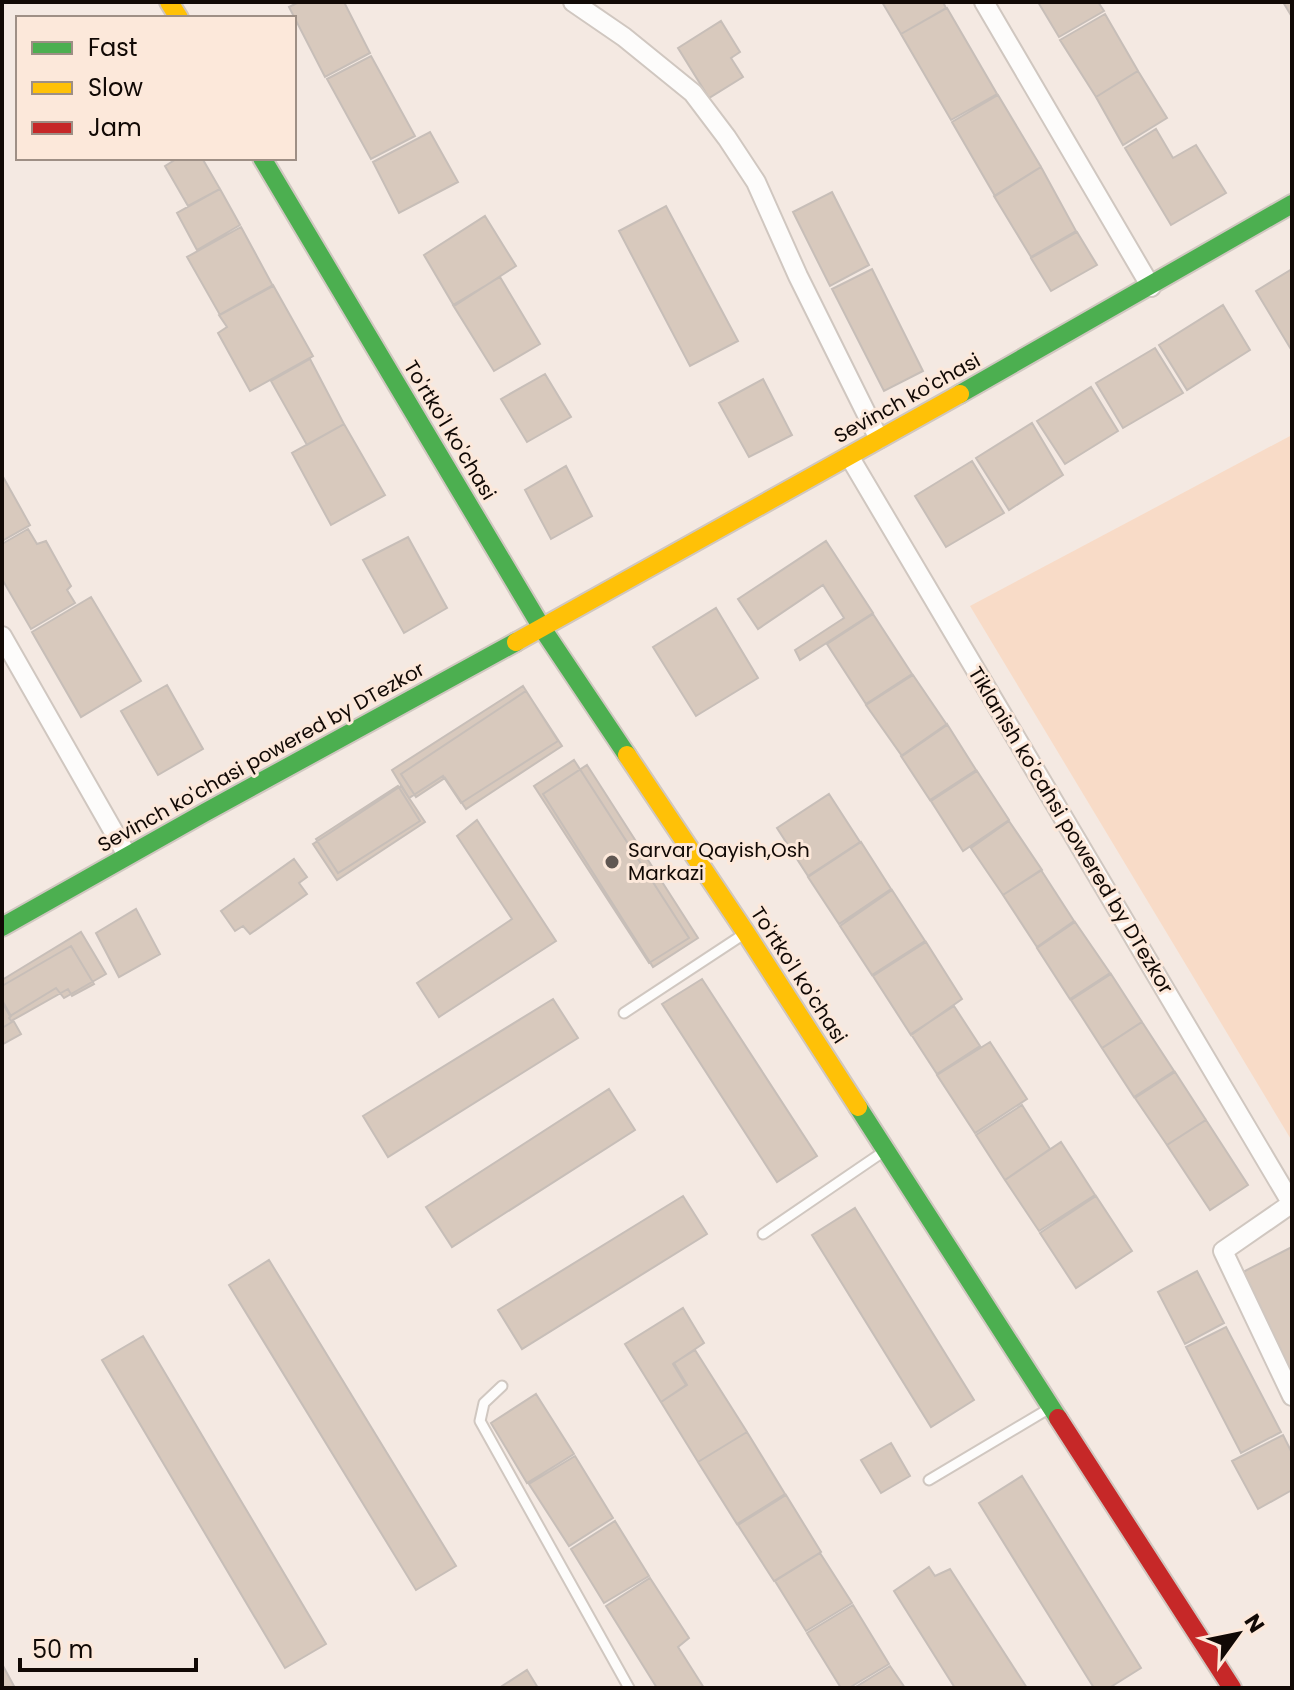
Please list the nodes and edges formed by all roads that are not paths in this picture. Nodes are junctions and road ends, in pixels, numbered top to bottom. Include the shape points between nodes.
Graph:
1 (573, 2) edge
2 (984, 2) edge
3 (263, 160) edge
4 (1292, 204) edge
5 (1151, 287) junction
6 (879, 439) junction
7 (849, 456) junction
8 (542, 628) junction
9 (2, 636) edge
10 (127, 855) junction
11 (2, 927) edge
12 (746, 933) junction
13 (624, 1013) dead end
14 (886, 1150) junction
15 (1292, 1204) edge
16 (763, 1234) dead end
17 (502, 1386) dead end
18 (1292, 1396) edge
19 (1052, 1406) junction
20 (929, 1480) dead end
21 (629, 1688) edge
22 (1232, 1688) edge

1 - 6 street via 693,93 727,138 756,182
2 - 5 street
3 - 8 street, To'rtko'l ko'chasi
4 - 5 street, Sevinch ko'chasi
5 - 6 street, Sevinch ko'chasi
6 - 7 street, Sevinch ko'chasi
7 - 8 street, Sevinch ko'chasi
7 - 15 street, Tiklanish ko'cahsi powered by DTezkor
8 - 10 street, Sevinch ko'chasi powered by DTezkor
8 - 12 street, To'rtko'l ko'chasi
9 - 10 street
10 - 11 street, Sevinch ko'chasi powered by DTezkor
12 - 13 lane
12 - 14 street, To'rtko'l ko'chasi
14 - 16 lane
14 - 19 street, To'rtko'l ko'chasi
15 - 18 street via 1223,1251
17 - 21 lane via 484,1403 480,1421
19 - 20 lane
19 - 22 street, To'rtko'l ko'chasi

